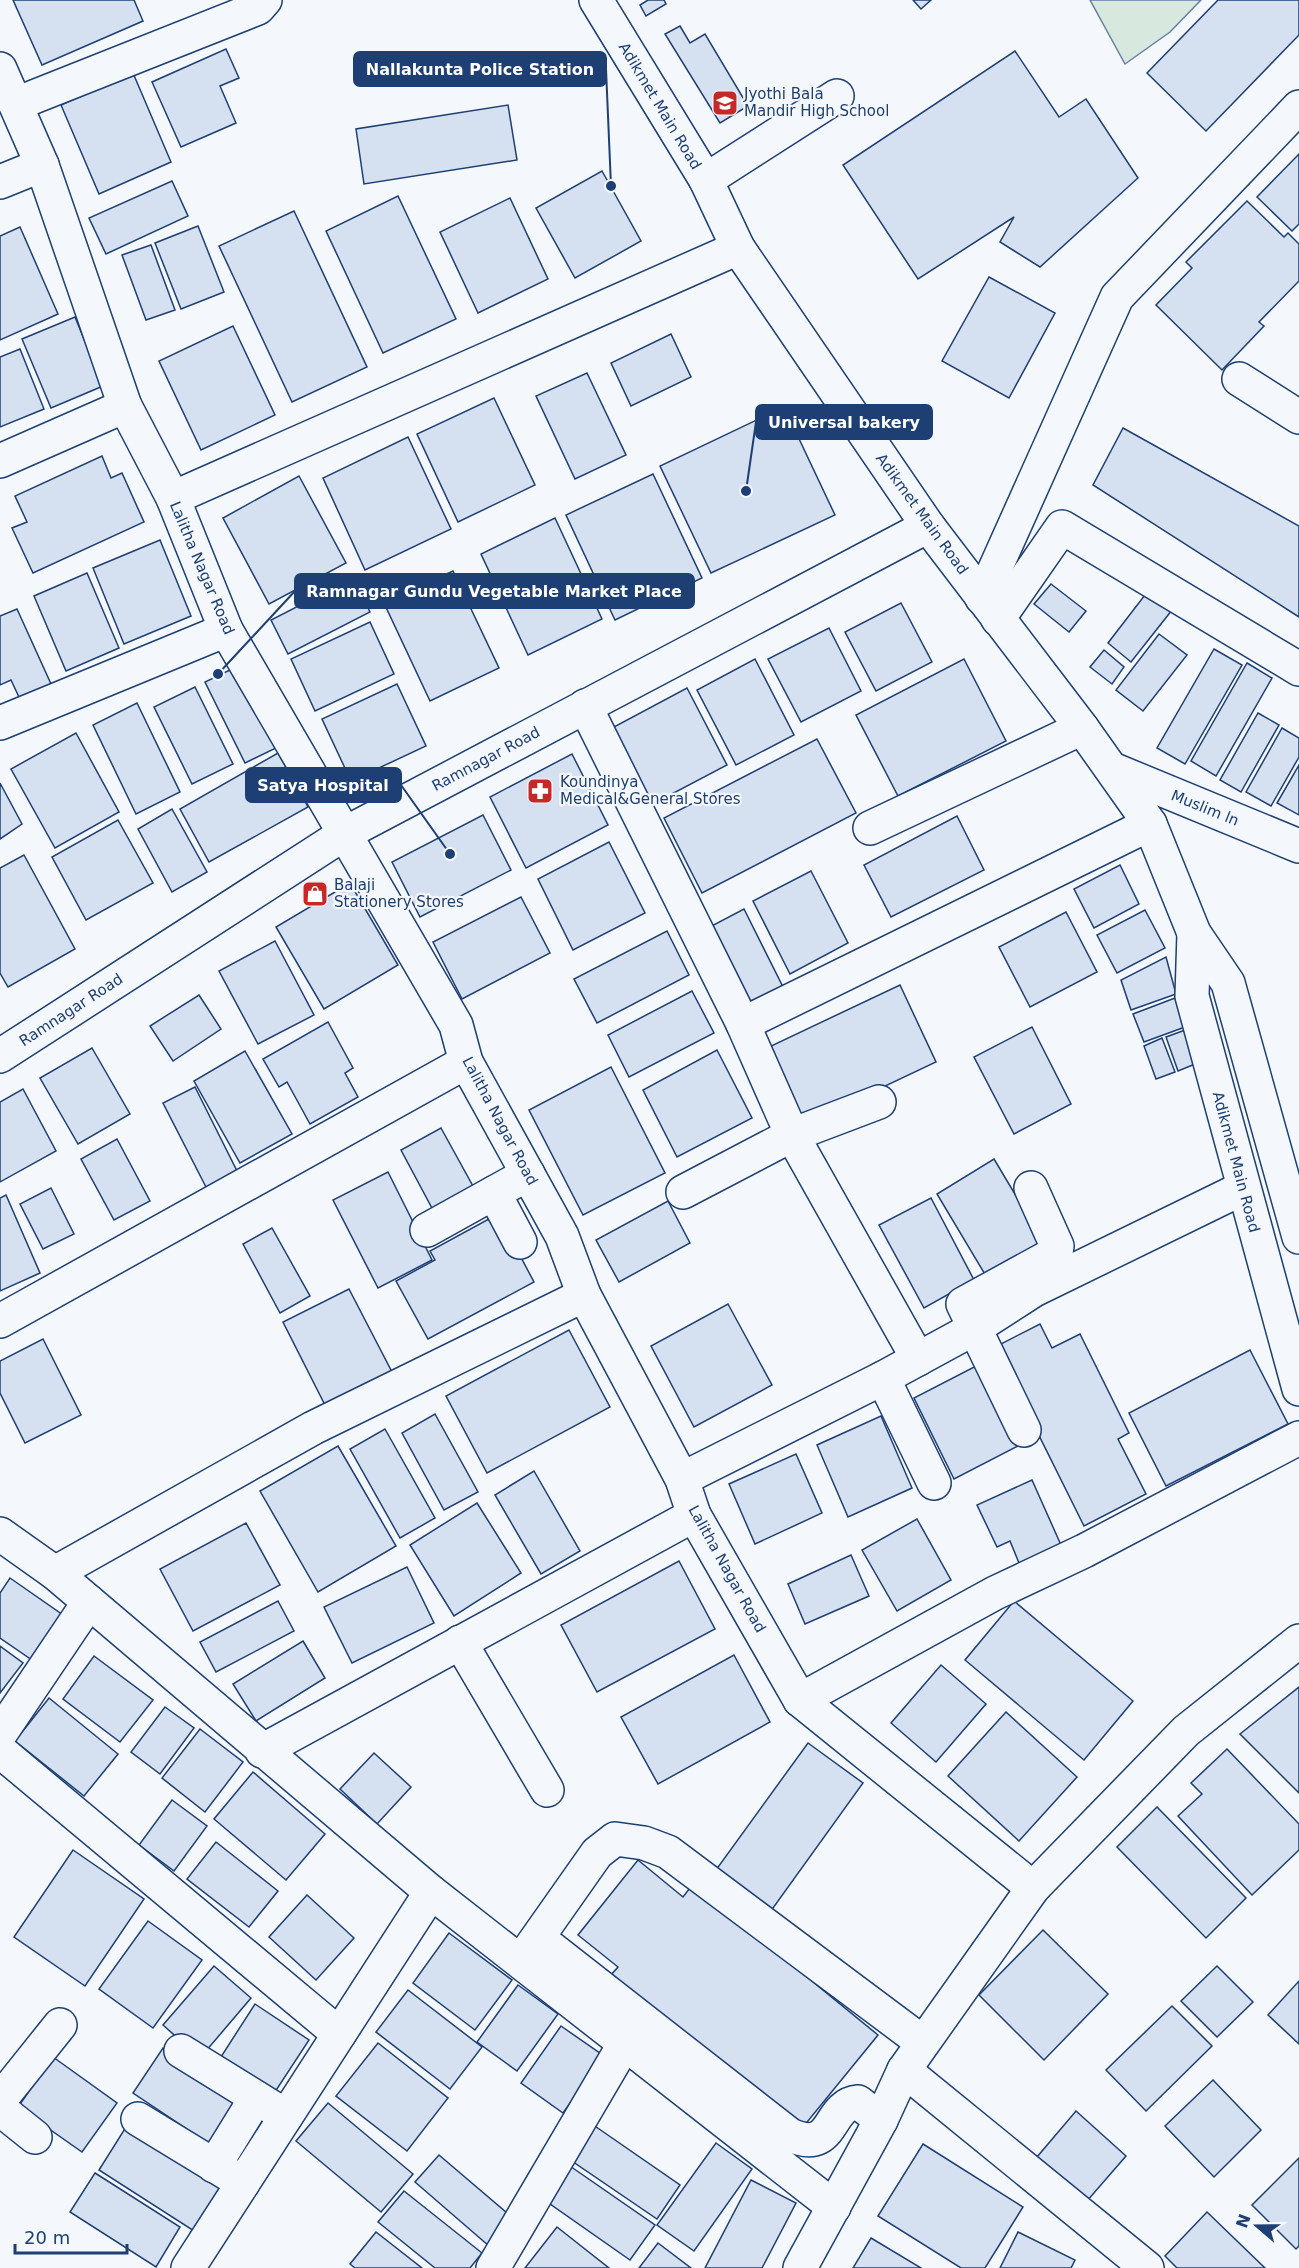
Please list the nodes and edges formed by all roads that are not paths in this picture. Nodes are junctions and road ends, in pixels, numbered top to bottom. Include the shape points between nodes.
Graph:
1 (265, 0) edge
2 (596, 0) edge
3 (0, 69) edge
4 (837, 96) dead end
5 (16, 104) junction
6 (1299, 107) edge
7 (42, 165) junction
8 (706, 180) junction
9 (0, 182) edge
10 (738, 248) junction
11 (1239, 379) dead end
12 (125, 406) junction
13 (1299, 417) edge
14 (0, 461) edge
15 (173, 498) junction
16 (928, 526) junction
17 (990, 608) junction
18 (226, 630) junction
19 (1299, 669) edge
20 (585, 706) junction
21 (0, 723) edge
22 (1082, 728) junction
23 (1112, 769) junction
24 (1150, 824) junction
25 (870, 828) dead end
26 (344, 834) junction
27 (1299, 846) edge
28 (1194, 933) junction
29 (742, 1024) junction
30 (0, 1056) edge
31 (466, 1062) junction
32 (879, 1102) dead end
33 (792, 1135) junction
34 (528, 1174) junction
35 (1031, 1188) dead end
36 (1243, 1188) junction
37 (683, 1192) dead end
38 (494, 1193) junction
39 (427, 1230) dead end
40 (1299, 1237) edge
41 (520, 1242) dead end
42 (1027, 1275) junction
43 (584, 1295) junction
44 (0, 1321) edge
45 (975, 1328) junction
46 (918, 1359) junction
47 (884, 1378) junction
48 (1299, 1389) edge
49 (1024, 1430) dead end
50 (1299, 1438) edge
51 (682, 1479) junction
52 (934, 1483) dead end
53 (694, 1515) junction
54 (0, 1534) edge
55 (55, 1574) junction
56 (89, 1602) junction
57 (1299, 1641) edge
58 (460, 1642) junction
59 (800, 1700) junction
60 (0, 1734) edge
61 (0, 1751) edge
62 (262, 1751) junction
63 (547, 1790) dead end
64 (1033, 1888) junction
65 (431, 1892) junction
66 (529, 1950) junction
67 (60, 2025) dead end
68 (339, 2034) junction
69 (922, 2042) junction
70 (625, 2043) junction
71 (182, 2051) dead end
72 (904, 2070) junction
73 (256, 2098) junction
74 (0, 2100) edge
75 (0, 2109) edge
76 (286, 2116) junction
77 (138, 2119) dead end
78 (881, 2120) junction
79 (35, 2137) dead end
80 (214, 2166) junction
81 (243, 2183) junction
82 (834, 2207) junction
83 (1112, 2256) edge
84 (188, 2268) edge
85 (493, 2268) edge
86 (800, 2268) edge
87 (1147, 2268) edge

1 - 5 street via 258,9
2 - 8 street, Adikmet Main Road
3 - 5 street, Lalitha Nagar Road
4 - 8 street
5 - 7 street, Lalitha Nagar Road
6 - 17 street via 1117,297
7 - 9 street
7 - 12 street, Lalitha Nagar Road
8 - 10 street, Adikmet Main Road
10 - 15 street
10 - 16 street, Adikmet Main Road
11 - 13 street
12 - 14 street
12 - 15 street, Lalitha Nagar Road
15 - 18 street, Lalitha Nagar Road
16 - 17 street, Adikmet Main Road
16 - 20 street, Ramnagar Road
17 - 19 street via 1062,527
17 - 22 street, Adikmet Main Road
18 - 21 street
18 - 26 street, Lalitha Nagar Road
20 - 26 street, Ramnagar Road
20 - 29 street
22 - 23 street, Adikmet Main Road
22 - 25 street
23 - 24 street, Adikmet Main Road
23 - 27 street, Muslim ln
24 - 28 street, Adikmet Main Road
24 - 29 street
26 - 30 street, Ramnagar Road
26 - 31 street, Lalitha Nagar Road via 456,1025
28 - 36 street, Adikmet Main Road via 1192,996
28 - 40 street, Adikmet Main Road via 1228,983
29 - 33 street
31 - 34 street, Lalitha Nagar Road
31 - 44 street
32 - 33 street
33 - 37 street
33 - 46 street
34 - 38 street
34 - 43 street, Lalitha Nagar Road via 562,1236
35 - 42 street via 1057,1246 1056,1253
36 - 42 street
36 - 48 street, Adikmet Main Road
38 - 39 street
38 - 41 street
42 - 45 street
43 - 51 street, Lalitha Nagar Road
43 - 55 street via 313,1428
45 - 46 street
45 - 49 street
46 - 47 street
47 - 51 street
47 - 52 street
50 - 59 street via 1084,1551 995,1593
51 - 53 street, Lalitha Nagar Road
53 - 58 street
53 - 59 street, Lalitha Nagar Road
54 - 55 street
55 - 56 street
56 - 60 street
56 - 62 street
57 - 64 street via 1186,1731
58 - 62 street
58 - 63 street
59 - 64 street, Lalitha Nagar Road
61 - 68 street
62 - 65 street
64 - 69 street
65 - 66 street
65 - 68 street
66 - 69 street via 597,1853 615,1839 644,1843 669,1852
66 - 70 street
66 - 78 street via 790,2135 810,2141 824,2136 851,2103 858,2102
67 - 74 street
68 - 76 street
69 - 72 street
70 - 82 street
70 - 85 street
71 - 73 street
72 - 78 street
72 - 83 street
73 - 76 street
73 - 80 street
75 - 79 street
76 - 81 street
77 - 80 street
78 - 82 street
80 - 81 street
81 - 84 street
82 - 86 street
83 - 87 street

